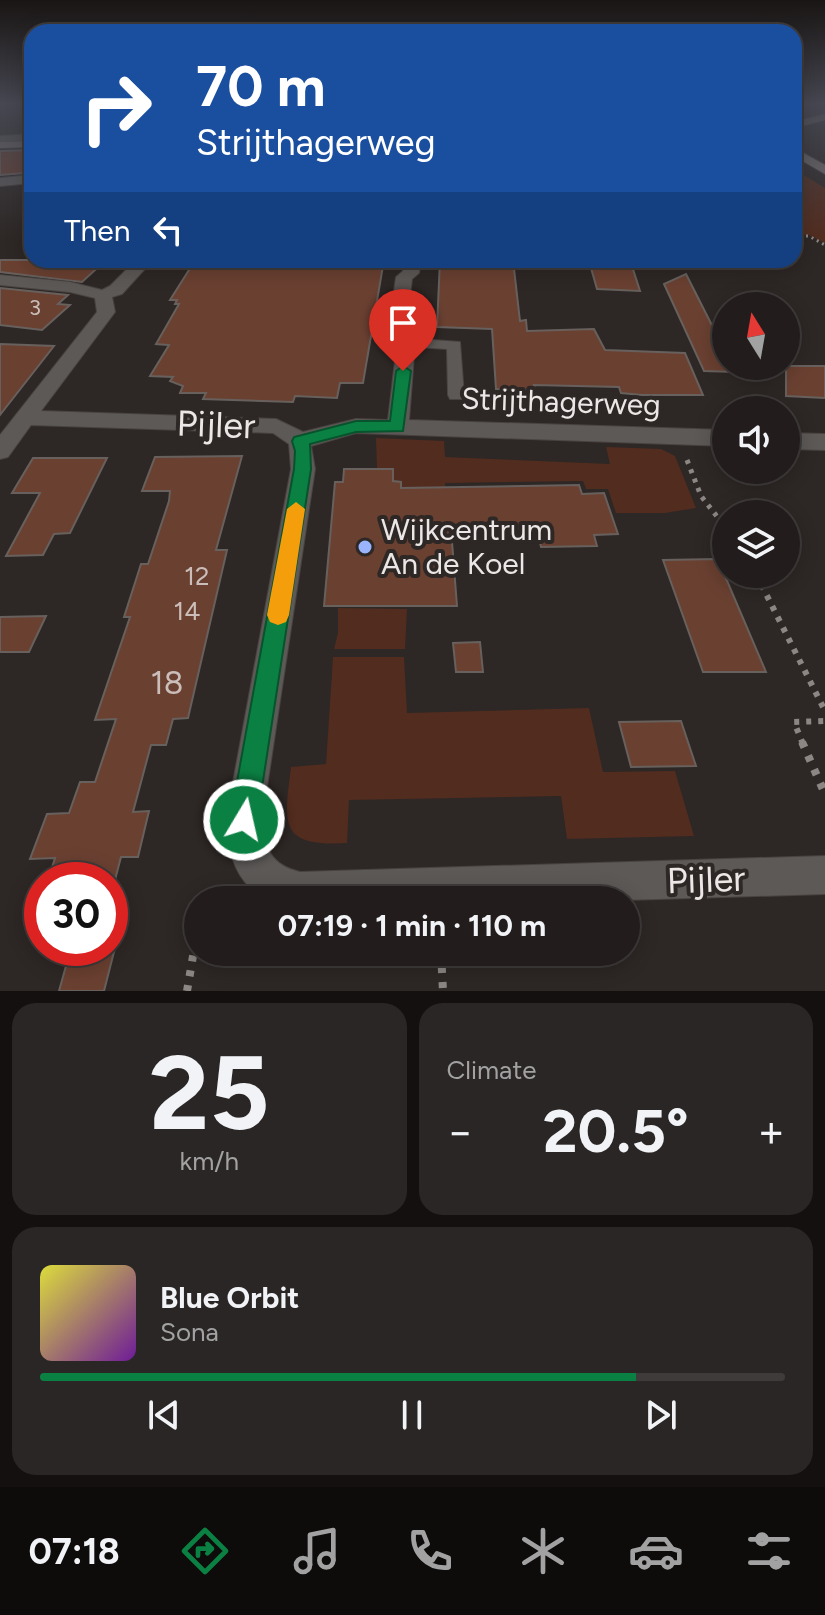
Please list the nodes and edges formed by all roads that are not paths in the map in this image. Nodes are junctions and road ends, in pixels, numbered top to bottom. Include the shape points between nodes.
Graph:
1 (807, 149) edge
2 (825, 170) edge
3 (24, 180) edge
4 (0, 185) edge
5 (24, 189) edge
6 (137, 268) edge
7 (412, 268) edge
8 (0, 280) edge
9 (103, 295) junction
10 (406, 343) junction
11 (456, 395) dead end
12 (25, 418) junction
13 (398, 427) junction
14 (712, 437) edge
15 (300, 441) junction
16 (800, 441) edge
17 (825, 442) edge
18 (0, 451) edge
19 (825, 875) edge

1 - 2 main road
3 - 4 street
4 - 5 street
6 - 9 street via 116,290
7 - 10 street via 404,277 397,333
8 - 9 street
9 - 12 street via 106,312
10 - 11 lane via 455,345
10 - 13 street
12 - 15 street, Pijler via 276,426
12 - 18 street
13 - 14 street, Strijthagerweg
13 - 15 street, Strijthagerweg via 356,426
15 - 19 street, Pijler via 303,469 244,820 245,848 257,872 278,888 300,891
16 - 17 street

